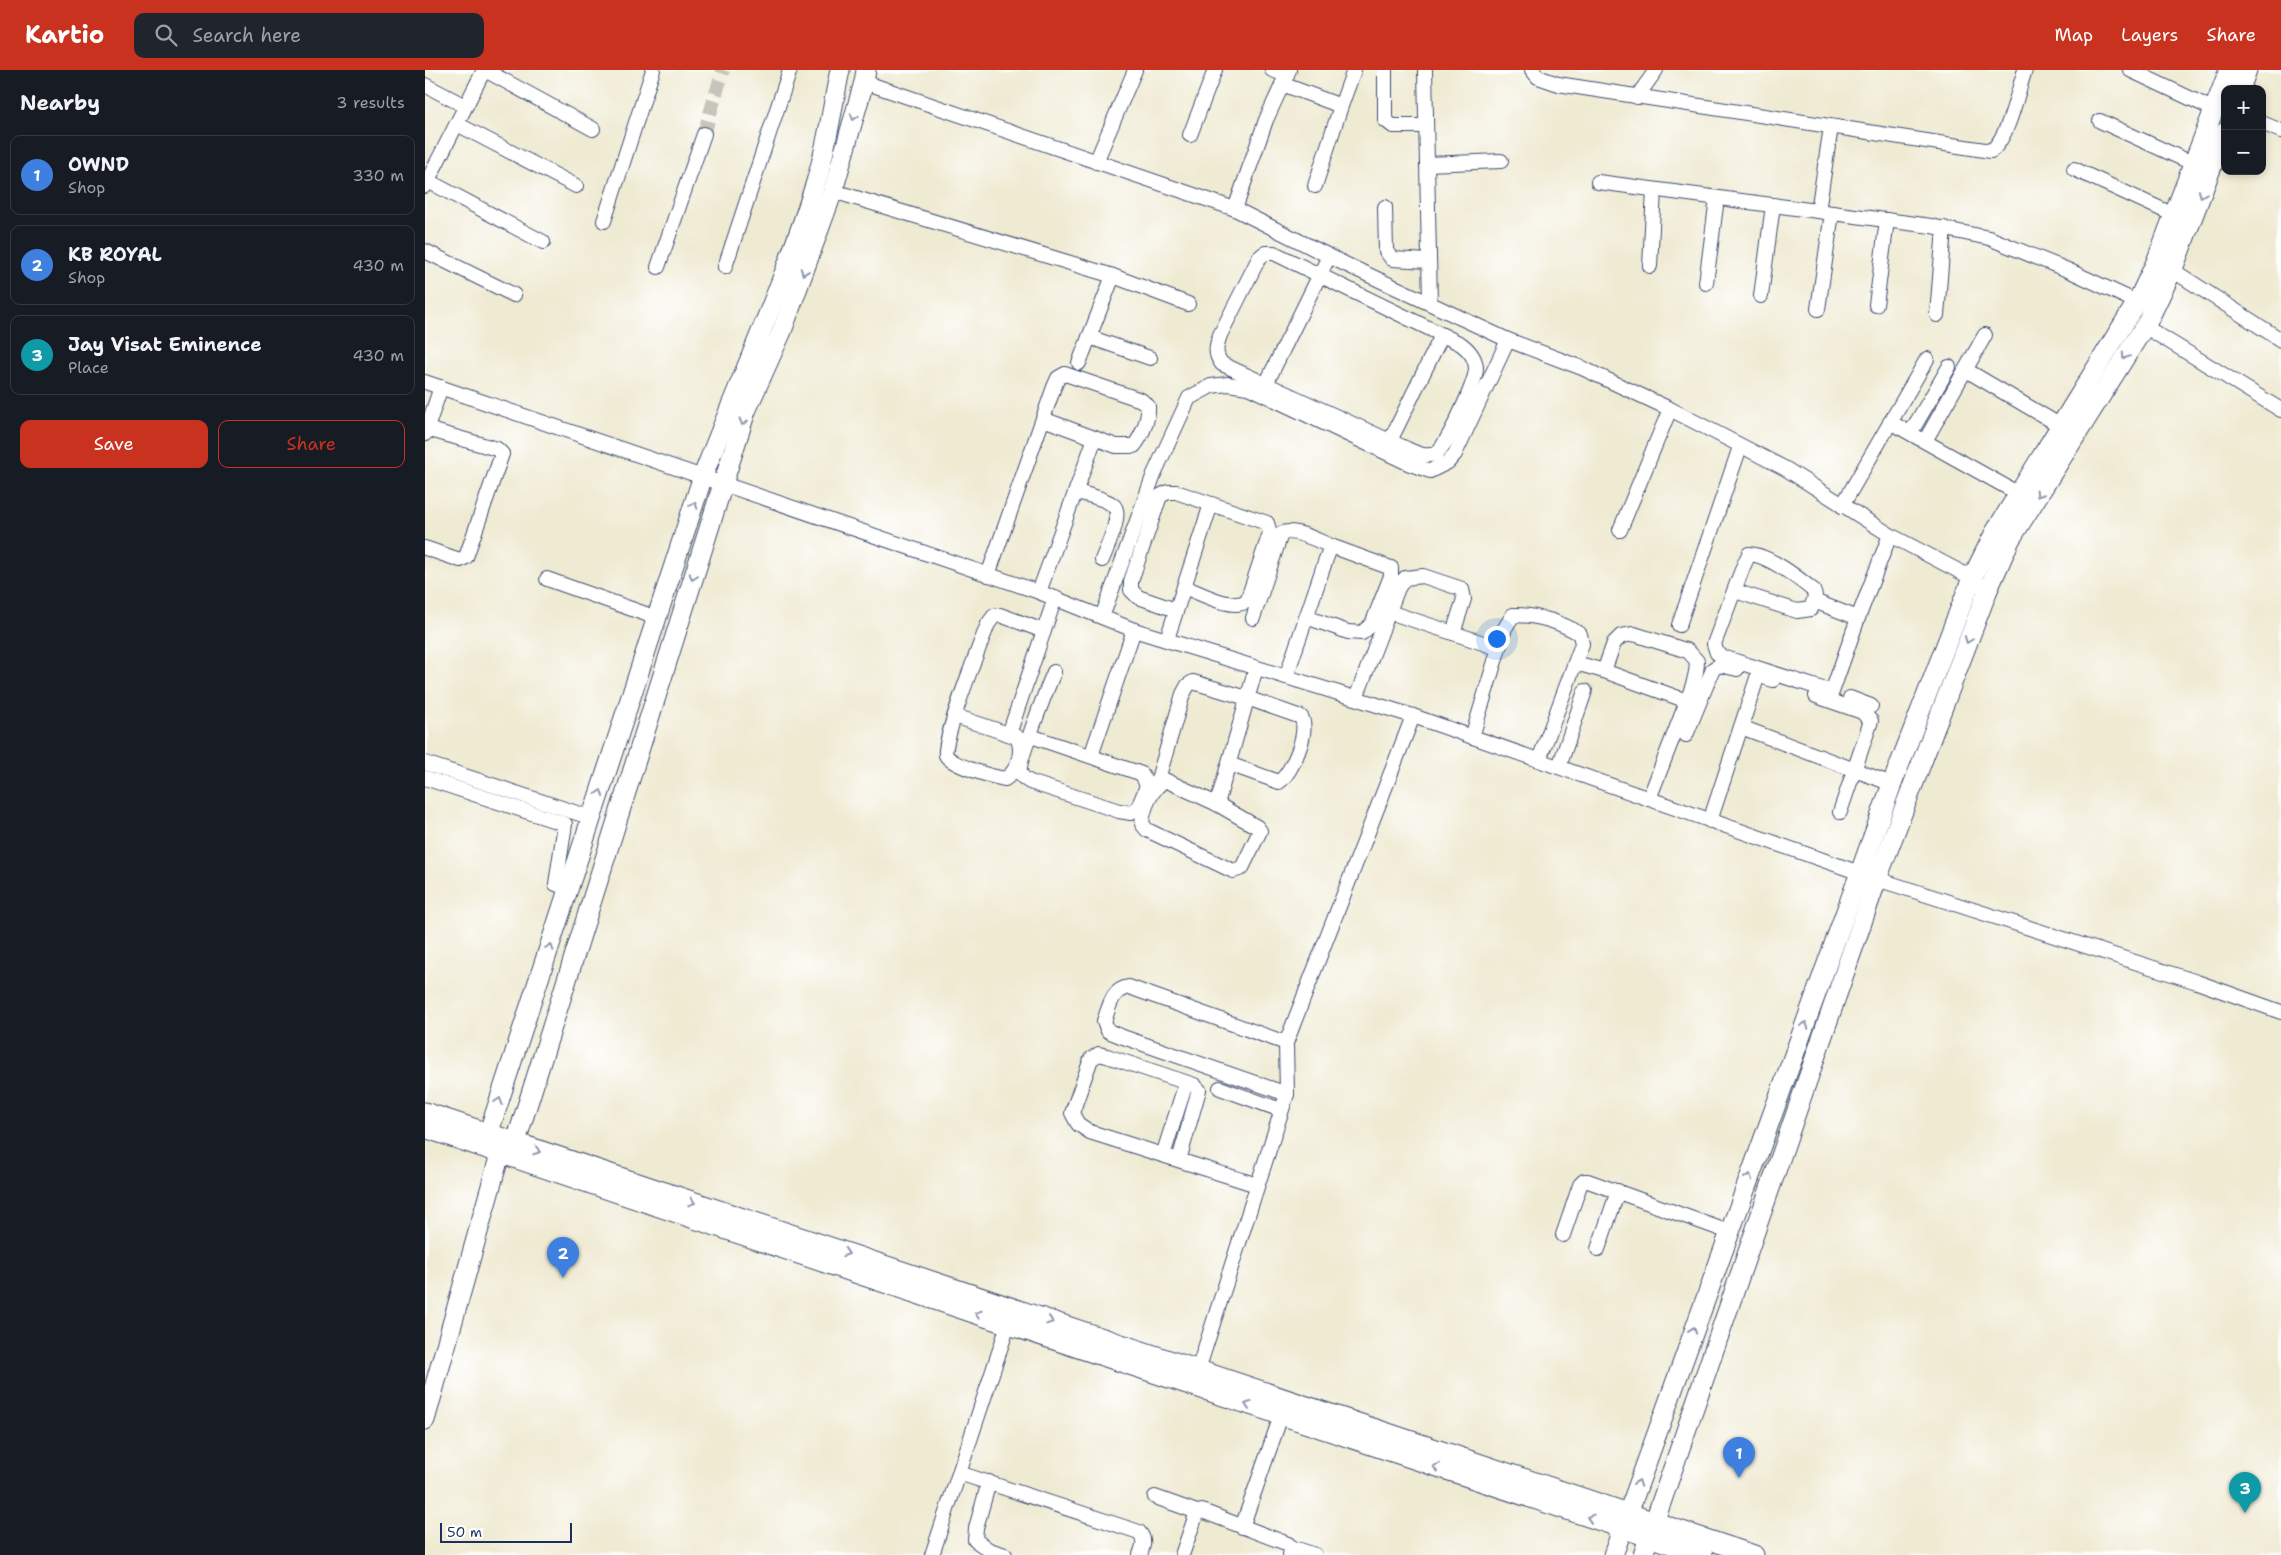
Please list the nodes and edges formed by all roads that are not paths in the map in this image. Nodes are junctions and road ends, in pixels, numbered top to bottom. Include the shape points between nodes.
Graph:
1 (485, 70) edge
2 (653, 70) edge
3 (790, 70) edge
4 (841, 70) edge
5 (1135, 70) edge
6 (1215, 70) edge
7 (1272, 70) edge
8 (1354, 70) edge
9 (1385, 70) edge
10 (1425, 70) edge
11 (1532, 70) edge
12 (1656, 70) edge
13 (2025, 70) edge
14 (2130, 70) edge
15 (2229, 70) edge
16 (2247, 70) edge
17 (865, 76) edge
18 (1286, 76) edge
19 (425, 85) edge
20 (2241, 85) edge
21 (1637, 97) junction
22 (465, 106) junction
23 (1341, 106) junction
24 (2215, 110) junction
25 (2100, 120) dead end
26 (457, 124) junction
27 (2266, 125) edge
28 (1426, 126) junction
29 (1831, 127) junction
30 (593, 129) dead end
31 (2281, 131) edge
32 (704, 134) tunnel mouth
33 (1190, 135) dead end
34 (2221, 141) edge
35 (1501, 161) dead end
36 (1096, 162) junction
37 (1427, 164) junction
38 (2194, 164) junction
39 (429, 165) edge
40 (2074, 169) dead end
41 (1598, 182) dead end
42 (427, 183) edge
43 (576, 186) dead end
44 (1315, 186) dead end
45 (1655, 190) junction
46 (833, 191) junction
47 (1717, 198) junction
48 (1773, 205) junction
49 (1385, 206) dead end
50 (1235, 209) junction
51 (1818, 211) junction
52 (1832, 213) junction
53 (2174, 215) junction
54 (1887, 220) junction
55 (604, 221) dead end
56 (1945, 228) junction
57 (543, 242) dead end
58 (425, 251) edge
59 (1329, 256) junction
60 (1429, 261) junction
61 (1650, 266) dead end
62 (2165, 266) junction
63 (657, 267) dead end
64 (725, 267) dead end
65 (1319, 275) junction
66 (1113, 276) junction
67 (1706, 283) dead end
68 (514, 295) dead end
69 (1761, 296) dead end
70 (2137, 302) junction
71 (1430, 303) junction
72 (1188, 304) dead end
73 (1876, 305) dead end
74 (1818, 310) dead end
75 (1937, 315) dead end
76 (2145, 326) junction
77 (1442, 334) junction
78 (1985, 335) dead end
79 (1089, 337) junction
80 (1508, 340) junction
81 (2281, 340) edge
82 (1150, 358) dead end
83 (1927, 359) dead end
84 (1079, 363) dead end
85 (1949, 367) dead end
86 (1966, 370) junction
87 (425, 382) edge
88 (1266, 384) junction
89 (441, 388) junction
90 (1670, 410) junction
91 (2281, 410) edge
92 (1043, 419) junction
93 (1890, 422) junction
94 (2061, 426) junction
95 (426, 432) edge
96 (1911, 432) junction
97 (1095, 438) junction
98 (1390, 441) junction
99 (1925, 441) junction
100 (1740, 447) junction
101 (703, 476) junction
102 (725, 483) junction
103 (1075, 492) junction
104 (2019, 494) junction
105 (1211, 504) junction
106 (1842, 506) junction
107 (1620, 530) dead end
108 (1890, 535) junction
109 (1331, 546) junction
110 (425, 548) edge
111 (1102, 560) dead end
112 (988, 575) junction
113 (1972, 578) junction
114 (547, 579) dead end
115 (1184, 587) junction
116 (1735, 591) junction
117 (1039, 592) junction
118 (1987, 592) junction
119 (1055, 598) junction
120 (1814, 601) junction
121 (1176, 610) junction
122 (1389, 612) junction
123 (1102, 617) junction
124 (1306, 617) junction
125 (657, 618) junction
126 (1253, 618) dead end
127 (1857, 618) junction
128 (1679, 625) dead end
129 (1134, 630) junction
130 (1044, 631) junction
131 (1453, 633) junction
132 (1167, 639) junction
133 (1499, 648) junction
134 (1583, 665) dead end
135 (1256, 668) junction
136 (1604, 671) junction
137 (1054, 672) dead end
138 (1759, 675) junction
139 (1286, 677) junction
140 (1585, 691) dead end
141 (1833, 692) junction
142 (1247, 698) junction
143 (1356, 698) junction
144 (1687, 701) junction
145 (1871, 706) dead end
146 (955, 716) junction
147 (1413, 716) junction
148 (1741, 727) junction
149 (1009, 734) junction
150 (1687, 735) dead end
151 (1031, 736) junction
152 (1471, 737) junction
153 (1091, 756) junction
154 (1539, 760) junction
155 (425, 763) edge
156 (1229, 764) junction
157 (1559, 767) junction
158 (1855, 770) junction
159 (425, 778) edge
160 (1892, 784) junction
161 (1155, 786) junction
162 (1649, 799) junction
163 (1217, 804) junction
164 (567, 810) junction
165 (1840, 812) dead end
166 (592, 818) junction
167 (1710, 821) junction
168 (565, 824) junction
169 (1869, 877) junction
170 (569, 889) junction
171 (2281, 1012) edge
172 (1286, 1043) junction
173 (1186, 1083) junction
174 (1220, 1088) dead end
175 (1287, 1094) junction
176 (1281, 1110) junction
177 (425, 1112) edge
178 (425, 1128) edge
179 (500, 1147) junction
180 (1163, 1155) junction
181 (1179, 1160) junction
182 (1257, 1185) junction
183 (1618, 1192) junction
184 (1729, 1232) junction
185 (1563, 1235) dead end
186 (1598, 1249) dead end
187 (1011, 1317) junction
188 (1198, 1370) junction
189 (426, 1414) edge
190 (1281, 1416) junction
191 (959, 1472) junction
192 (989, 1482) junction
193 (1155, 1496) dead end
194 (1197, 1512) junction
195 (1624, 1521) junction
196 (1242, 1527) junction
197 (1652, 1530) junction
198 (1291, 1551) edge
199 (1186, 1553) edge
200 (932, 1555) edge
201 (1005, 1555) edge
202 (1140, 1555) edge
203 (1315, 1555) edge
204 (1613, 1555) edge
205 (1643, 1555) edge
206 (1703, 1555) edge
207 (1753, 1555) edge

1 - 22 street
1 - 30 street
2 - 55 street
3 - 64 street
4 - 101 street via 816,184 767,318
5 - 36 street
6 - 33 street
7 - 18 street
8 - 23 street
9 - 28 street via 1385,120 1393,126
10 - 28 street
11 - 21 street via 1538,77 1558,84
12 - 21 street
13 - 29 street via 2005,131 1999,145 1991,152
14 - 24 street
15 - 24 street
16 - 20 street
17 - 36 street
17 -> 46 street
18 - 23 street
18 - 50 street via 1266,120
19 - 22 street
21 - 29 street
22 - 26 street
23 - 44 street
24 - 38 street
25 - 38 street
26 - 39 street
26 - 43 street
27 - 31 street
28 - 37 street
29 - 51 street
32 - 63 street
34 -> 62 street
35 - 37 street
36 - 50 street
37 - 60 street
38 - 53 street
39 - 42 street
40 - 53 street
41 - 45 street
42 - 57 street
45 - 47 street
45 - 61 street
46 - 66 street
46 -> 102 street via 782,331 746,411
47 - 48 street
47 - 67 street
48 - 51 street
48 - 69 street
49 - 60 street via 1386,251 1392,259
50 - 59 street
51 - 52 street
52 - 54 street
52 - 74 street
53 - 62 street
54 - 56 street
54 - 73 street
56 - 70 street via 1989,238
56 - 75 street
58 - 68 street
59 - 65 street
59 - 71 street
60 - 71 street
62 - 70 street
62 - 76 street
62 - 81 street
65 - 77 street
65 - 88 street
65 - 88 street via 1274,253 1265,253 1259,258 1220,335 1216,349 1222,364
66 - 72 street
66 - 79 street
70 - 94 street
71 - 80 street
76 - 91 street
76 -> 118 street via 2010,540
77 - 98 street
77 - 98 street via 1468,349 1475,360 1472,388 1436,454 1427,456
78 - 86 street
79 - 82 street
79 - 84 street
80 - 90 street via 1582,368
80 - 123 street via 1455,454 1448,462 1430,470 1410,464 1249,387 1211,386 1189,398 1154,474
83 - 93 street
85 - 96 street
86 - 94 street
86 - 99 street
87 - 89 street
88 - 98 street
89 - 95 street
89 - 101 street
90 - 100 street
90 - 107 street
92 - 97 street
92 - 97 street via 1058,378 1065,374 1141,400 1148,406 1149,412 1134,446 1116,446
92 - 112 street
93 - 96 street
93 - 106 street
94 - 104 street
95 - 110 street via 497,449 502,454 466,557 460,560
96 - 99 street
97 - 103 street
99 - 104 street
100 - 106 street via 1786,469
100 - 128 street
101 - 102 street
125 -> 101 street
102 - 112 street
102 -> 179 street
103 - 111 street via 1113,504 1117,510 1118,517
103 - 117 street
104 - 113 street
105 - 115 street
105 - 115 street via 1267,523 1269,532 1253,584 1247,601 1242,604 1231,604
105 - 121 street via 1167,492 1155,504 1131,590 1138,597
106 - 108 street
108 - 113 street
108 - 127 street
109 - 124 street
109 - 124 street via 1391,568 1391,576 1372,624 1363,633 1348,632
109 - 126 street via 1292,532 1281,534
112 - 117 street
113 - 118 street
113 - 160 street
114 - 125 street
115 - 121 street
116 - 120 street via 1797,611 1811,608
116 - 120 street via 1749,554 1757,555 1813,590
116 - 141 street via 1714,644 1717,653
117 - 119 street
118 -> 169 street
119 - 123 street
119 - 130 street
120 - 127 street
121 - 132 street
122 - 131 street
122 - 131 street via 1405,578 1430,578 1462,590 1464,599
122 - 143 street
123 - 129 street
124 - 139 street
166 -> 125 street
127 - 141 street
129 - 132 street
129 - 153 street
130 - 146 street via 1001,615 994,616 988,624
130 - 149 street
131 - 133 street
132 - 135 street
133 - 152 street
133 - 154 street via 1513,614 1530,615 1580,634 1582,644
134 - 136 street
135 - 139 street
135 - 142 street
136 - 144 street
136 - 144 street via 1614,643 1621,636 1634,634 1687,652 1697,661
137 - 151 street
138 - 148 street
138 - 150 street via 1720,665 1713,669
138 - 158 street via 1862,712 1871,720
139 - 143 street
140 - 157 street
141 - 145 street
142 - 156 street
142 - 156 street via 1301,717 1304,731 1293,765 1286,778 1279,782
142 - 161 street via 1193,682 1188,685
143 - 147 street
144 - 162 street
146 - 149 street
146 - 149 street via 946,743 945,753 949,760 1005,779 1012,774 1021,752 1017,737
147 - 152 street
147 - 172 street
148 - 158 street
148 - 167 street
151 - 153 street
151 - 153 street via 1019,769 1021,777 1119,811 1131,813 1138,808 1147,786 1142,774
152 - 154 street
154 - 157 street
155 - 164 street
156 - 163 street
157 - 162 street
158 - 160 street
158 - 165 street
159 - 168 street
160 - 169 street
161 - 163 street via 1165,780 1175,782
161 - 163 street via 1141,824 1147,830 1233,871 1242,868 1260,831
162 - 167 street
164 - 166 street
164 - 168 street
166 - 170 street
167 - 169 street
168 - 170 street via 556,884
169 - 171 street
184 -> 169 street
169 - 197 street
179 -> 170 street
172 - 175 street
172 - 175 street via 1129,987 1120,988 1114,994 1104,1021 1108,1031 1123,1037
173 - 180 street
173 - 180 street via 1099,1054 1091,1059 1072,1113 1078,1124 1090,1132
173 - 181 street via 1199,1090
174 - 176 street
175 - 176 street
176 - 182 street
177 - 179 street
178 - 179 street
179 - 187 street
179 - 189 street
180 - 181 street
181 - 182 street
182 - 188 street
183 - 184 street
183 - 185 street via 1584,1181
183 - 186 street
195 -> 184 street
187 -> 188 street
190 -> 187 street
187 - 191 street
188 - 195 street
195 -> 190 street
190 - 196 street
191 - 192 street
191 - 200 street
192 - 201 street via 975,1540 989,1550
192 - 202 street via 1139,1532 1144,1543
193 - 194 street
194 - 196 street via 1202,1511
194 - 199 street
195 - 197 street
195 - 204 street
196 - 198 street via 1288,1544
197 - 205 street
197 - 206 street
197 - 207 street
198 - 203 street

